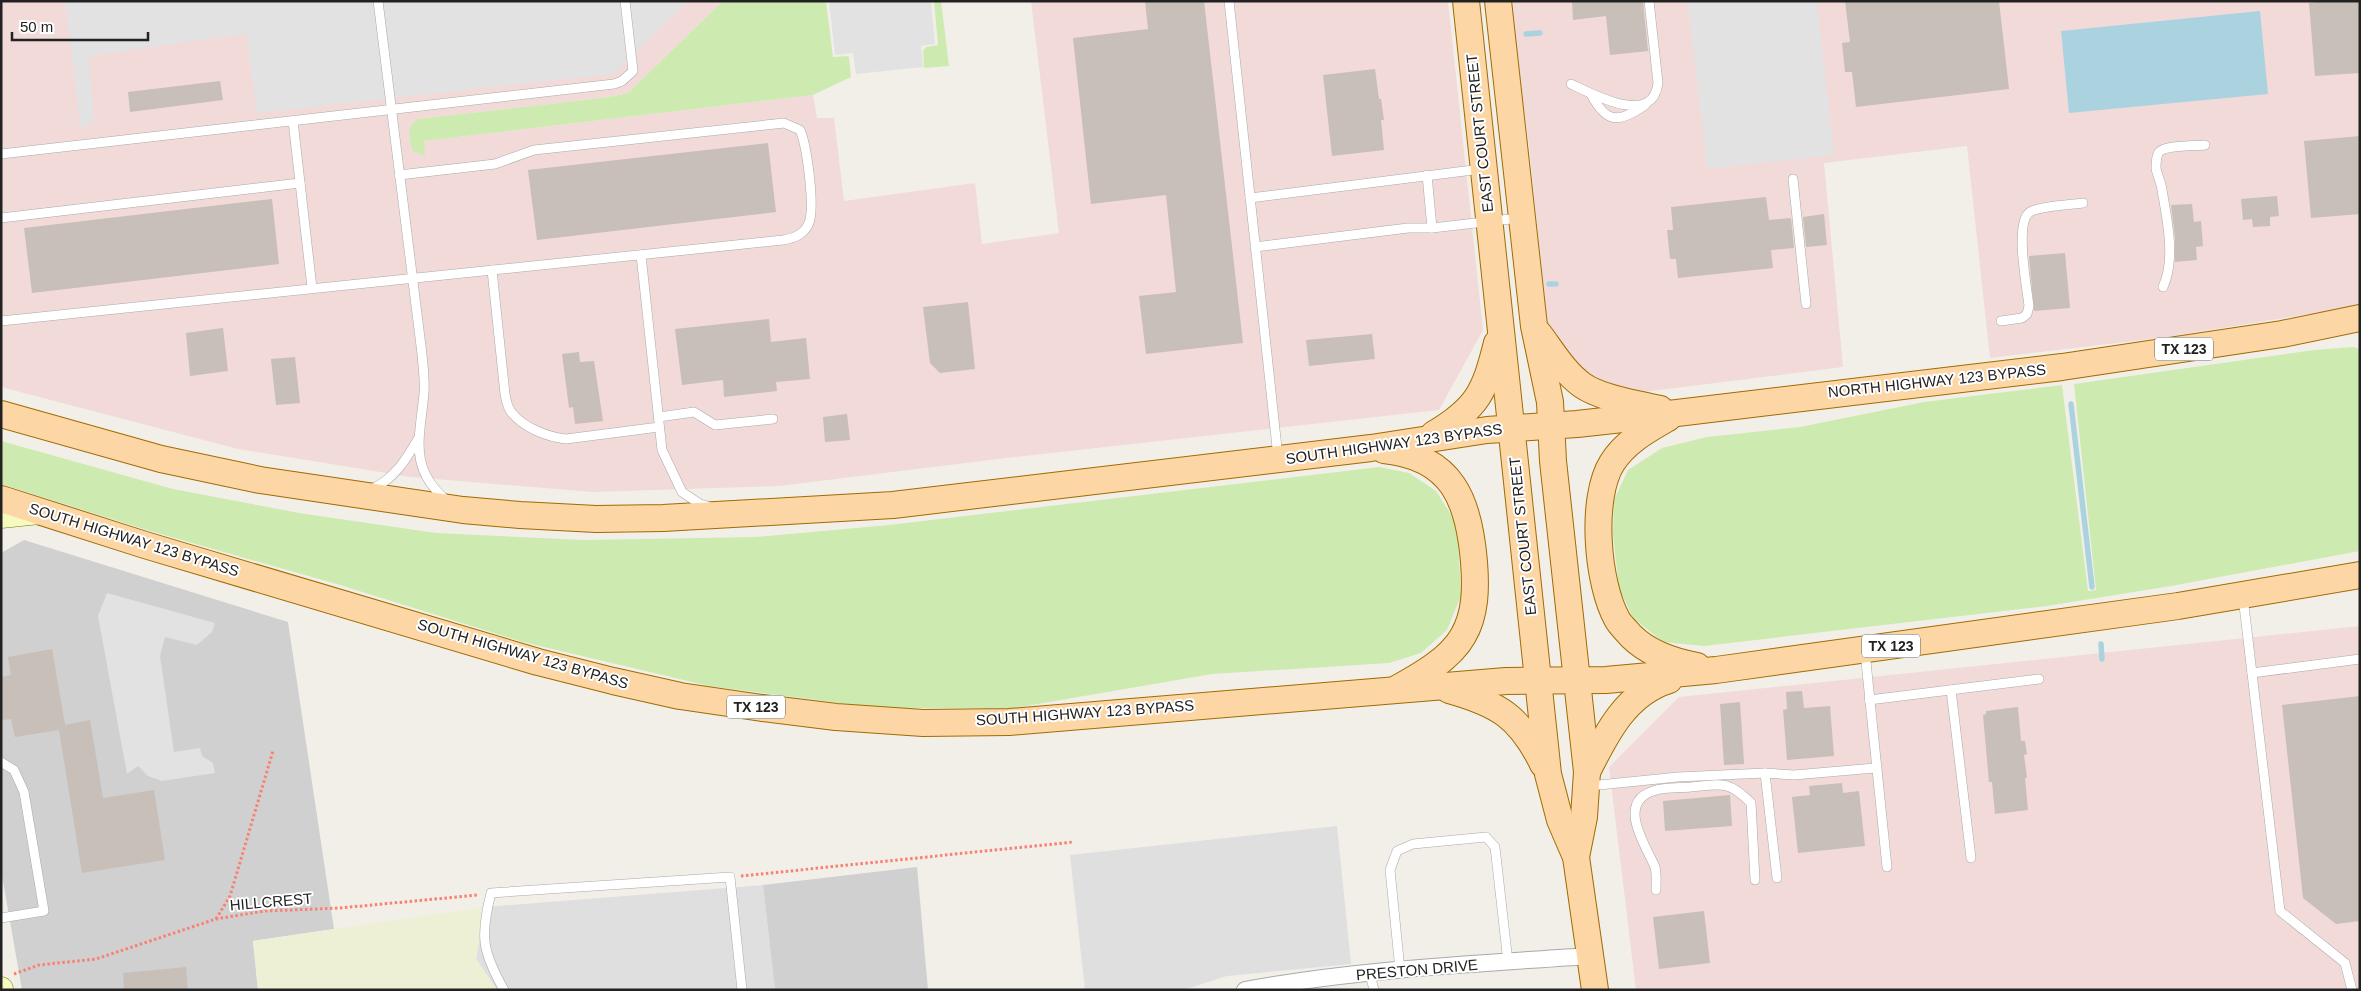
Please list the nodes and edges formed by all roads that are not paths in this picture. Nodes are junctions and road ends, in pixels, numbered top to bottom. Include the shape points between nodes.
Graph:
1 (378, 1) edge
2 (625, 1) edge
3 (1229, 1) edge
4 (1466, 1) edge
5 (1498, 1) edge
6 (1649, 1) edge
7 (1571, 84) dead end
8 (1591, 94) junction
9 (1646, 104) junction
10 (391, 110) junction
11 (293, 121) junction
12 (2204, 145) dead end
13 (1, 154) edge
14 (1484, 168) junction
15 (399, 175) junction
16 (1427, 175) junction
17 (1793, 179) dead end
18 (300, 183) junction
19 (1250, 198) junction
20 (2083, 204) dead end
21 (1, 218) edge
22 (1522, 218) junction
23 (1489, 221) junction
24 (1432, 228) junction
25 (1255, 247) junction
26 (641, 255) junction
27 (492, 270) junction
28 (411, 277) junction
29 (2163, 286) dead end
30 (312, 288) junction
31 (1806, 304) dead end
32 (2360, 318) edge
33 (2001, 321) dead end
34 (1, 322) edge
35 (1534, 326) junction
36 (1501, 328) junction
37 (2360, 333) edge
38 (2282, 334) junction
39 (1678, 413) junction
40 (1, 414) edge
41 (659, 416) junction
42 (773, 419) dead end
43 (1552, 426) junction
44 (1511, 428) junction
45 (660, 430) junction
46 (1427, 438) junction
47 (418, 439) junction
48 (1370, 448) junction
49 (1278, 459) junction
50 (355, 495) junction
51 (1, 499) edge
52 (462, 510) junction
53 (41, 512) junction
54 (742, 515) junction
55 (1, 516) edge
56 (2354, 575) edge
57 (2242, 594) junction
58 (1865, 649) junction
59 (2360, 659) edge
60 (1704, 671) junction
61 (2252, 673) junction
62 (2039, 679) dead end
63 (1538, 680) junction
64 (1577, 680) junction
65 (1438, 687) junction
66 (1951, 690) junction
67 (1390, 692) junction
68 (1870, 700) junction
69 (1, 762) edge
70 (1875, 768) junction
71 (1766, 772) junction
72 (1548, 774) junction
73 (1587, 779) junction
74 (1576, 857) junction
75 (1971, 858) dead end
76 (1887, 867) dead end
77 (1777, 878) dead end
78 (1756, 880) dead end
79 (1656, 890) dead end
80 (1, 918) edge
81 (1589, 956) junction
82 (1508, 962) junction
83 (1400, 970) junction
84 (1372, 982) edge
85 (1250, 989) edge
86 (504, 990) edge
87 (742, 990) edge
88 (1594, 990) edge
89 (2352, 990) edge

1 - 10 lane
2 - 10 lane via 633,71 622,81 590,88
3 - 19 lane
4 - 14 main road, EAST COURT STREET
5 - 22 main road, EAST COURT STREET
6 - 9 lane via 1658,82 1657,91
7 - 8 lane
8 - 9 lane via 1626,105
8 - 9 lane via 1599,110 1611,117 1629,115
10 - 11 lane
10 - 15 lane
11 - 13 lane
11 - 18 lane
12 - 29 lane via 2166,148 2159,152 2157,158 2169,260
14 - 16 lane
14 - 23 main road, EAST COURT STREET
15 - 26 lane via 495,164 534,150 769,124 784,123 800,130 806,143 811,211 808,225 799,236
15 - 28 lane
16 - 19 lane
16 - 24 lane
17 - 31 lane
18 - 21 lane
18 - 30 lane
19 - 25 lane
20 - 33 lane via 2030,211 2025,216 2021,232 2029,306 2022,318
22 - 23 lane
22 - 35 main road, EAST COURT STREET
23 - 24 lane
23 - 36 main road, EAST COURT STREET
24 - 25 lane via 1408,228
25 - 49 lane
26 - 27 lane
26 - 41 lane
27 - 28 lane
27 - 45 lane via 504,394 511,413 533,429 566,439
28 - 30 lane
28 - 47 lane via 424,376
30 - 34 lane
32 - 38 main road, NORTH HIGHWAY 123 BYPASS / TX 123
35 - 39 main road via 1582,385 1597,392
35 - 43 main road, EAST COURT STREET
36 - 44 main road, EAST COURT STREET
36 - 46 main road via 1490,371 1476,402 1458,420
37 - 38 main road
38 - 39 main road, NORTH HIGHWAY 123 BYPASS / TX 123 via 2062,367
39 - 43 main road, NORTH HIGHWAY 123 BYPASS / TX 123
39 - 60 main road via 1629,443 1612,463 1602,486 1598,516 1601,556 1606,589 1617,619 1633,638 1662,656
40 - 50 main road, SOUTH HIGHWAY 123 BYPASS / TX 123 via 161,459 260,480
41 - 42 lane via 694,412 715,425
41 - 45 lane
43 - 44 main road, NORTH HIGHWAY 123 BYPASS / TX 123
43 - 64 main road, EAST COURT STREET
44 - 46 main road, SOUTH HIGHWAY 123 BYPASS / TX 123
44 - 63 main road, EAST COURT STREET
45 - 54 lane via 662,450 682,492 700,504
46 - 48 main road, SOUTH HIGHWAY 123 BYPASS / TX 123
47 - 50 lane via 392,478 366,493
47 - 52 lane via 420,464 425,477 434,490
48 - 49 main road, SOUTH HIGHWAY 123 BYPASS / TX 123
48 - 67 main road via 1417,457 1454,485 1464,503 1471,530 1476,588 1471,617 1463,637 1450,652
49 - 54 main road, SOUTH HIGHWAY 123 BYPASS / TX 123 via 893,505
50 - 52 main road, SOUTH HIGHWAY 123 BYPASS / TX 123
51 - 53 main road, SOUTH HIGHWAY 123 BYPASS / TX 123
52 - 54 main road, SOUTH HIGHWAY 123 BYPASS / TX 123 via 596,519
53 - 55 main road
53 - 67 main road, SOUTH HIGHWAY 123 BYPASS / TX 123 via 538,662 680,696 762,708 913,722 1009,722
56 - 57 main road, TX 123
57 - 58 main road, TX 123 via 2178,606
57 - 61 lane
58 - 60 main road, TX 123
58 - 68 lane
59 - 61 lane
60 - 64 main road, TX 123
60 - 73 main road via 1659,683 1638,695 1604,739
61 - 89 lane via 2280,911 2345,964
62 - 66 lane
63 - 64 main road, TX 123
63 - 65 main road, SOUTH HIGHWAY 123 BYPASS / TX 123
63 - 72 main road, EAST COURT STREET
64 - 73 main road, EAST COURT STREET
65 - 67 main road, SOUTH HIGHWAY 123 BYPASS / TX 123
65 - 72 main road via 1469,696 1511,717 1534,745
66 - 68 lane
66 - 75 lane
68 - 70 lane
69 - 80 lane via 14,770 24,792 44,911
70 - 71 lane via 1794,775
70 - 76 lane
71 - 73 lane
71 - 77 lane
72 - 74 main road, EAST COURT STREET via 1560,820
73 - 74 main road, EAST COURT STREET
74 - 81 main road, EAST COURT STREET
78 - 79 lane via 1751,803 1736,788 1721,784 1653,791 1641,798 1634,811 1638,833 1656,870
81 - 82 street, PRESTON DRIVE
81 - 88 main road, EAST COURT STREET
82 - 83 street, PRESTON DRIVE
82 - 83 lane via 1496,847 1486,837 1413,844 1397,851 1390,870
83 - 84 street, PRESTON DRIVE
84 - 85 street, PRESTON DRIVE
86 - 87 lane via 485,953 484,920 491,893 730,877

